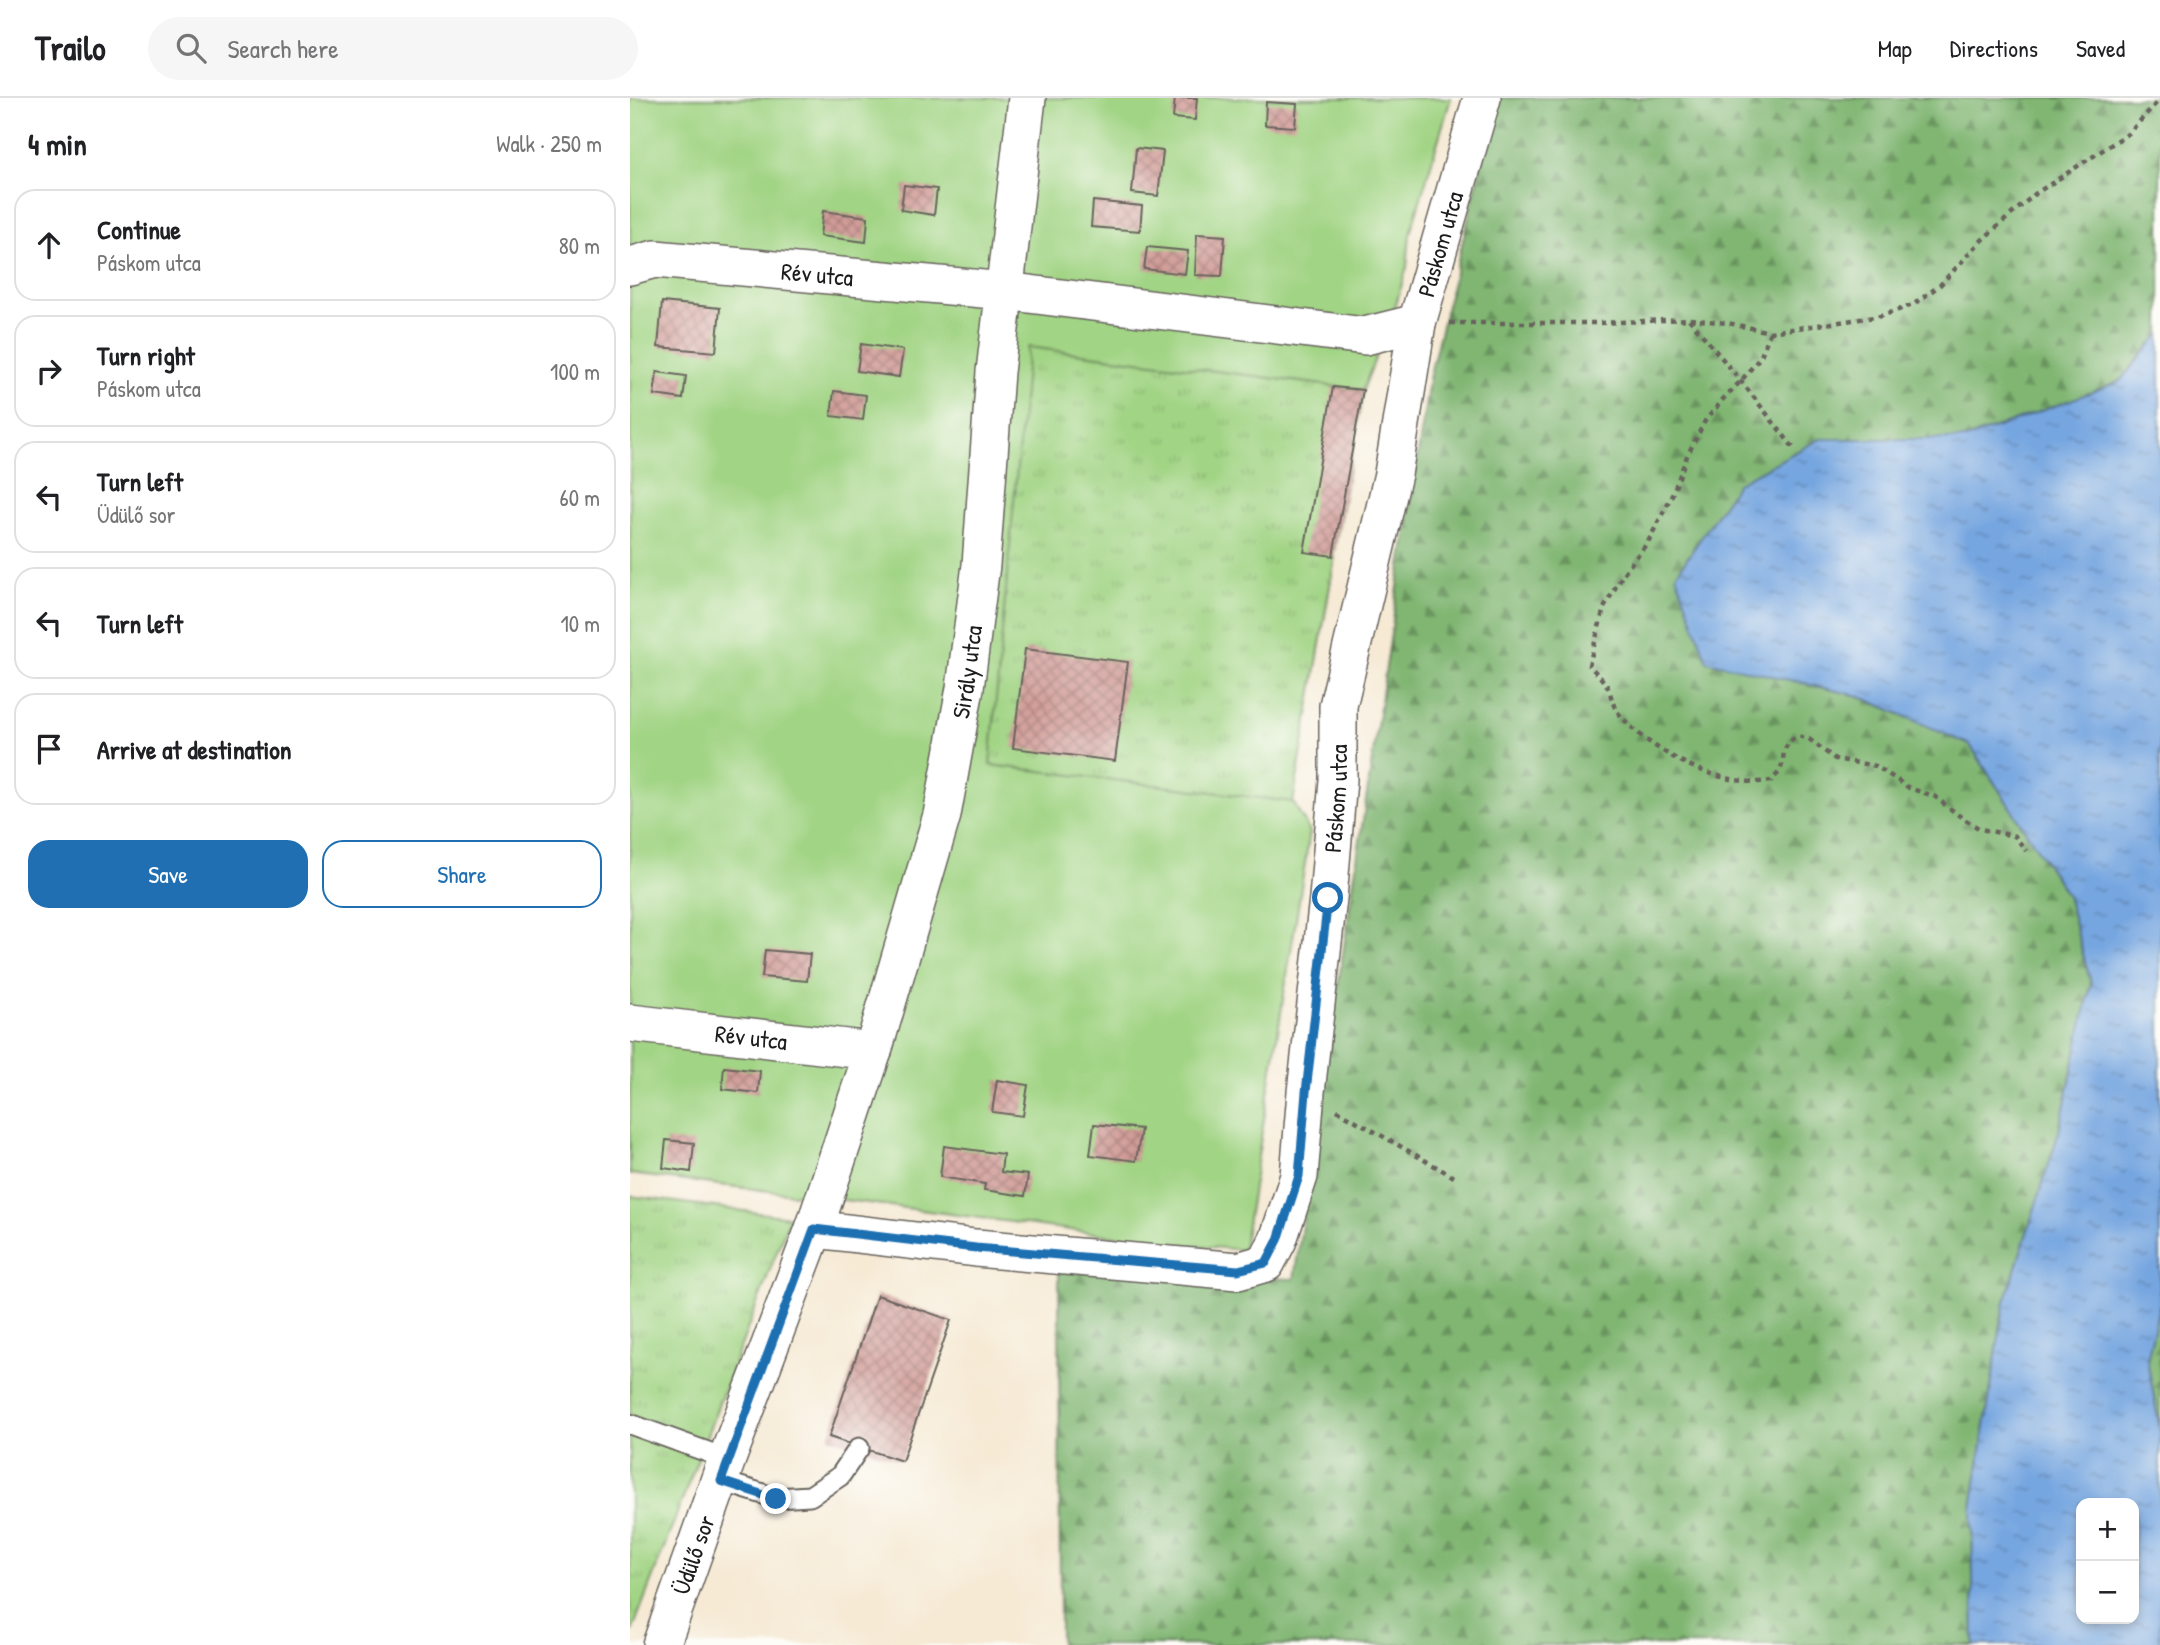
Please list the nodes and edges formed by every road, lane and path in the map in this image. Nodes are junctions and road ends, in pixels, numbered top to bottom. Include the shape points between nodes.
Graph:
1 (1027, 98) edge
2 (1482, 98) edge
3 (2160, 99) edge
4 (2151, 109) junction
5 (2160, 110) edge
6 (630, 267) edge
7 (1005, 291) junction
8 (1689, 318) junction
9 (1417, 323) junction
10 (1770, 332) junction
11 (1741, 381) junction
12 (1796, 451) dead end
13 (2026, 851) dead end
14 (630, 1023) edge
15 (873, 1051) junction
16 (1306, 1092) junction
17 (1454, 1177) dead end
18 (814, 1229) junction
19 (630, 1424) edge
20 (859, 1448) dead end
21 (724, 1470) junction
22 (660, 1645) edge

1 - 7 street, Sirály utca
2 - 9 street, Páskom utca
3 - 4 path
4 - 5 path
4 - 10 path via 2129,133 2035,194 1913,305 1881,316
6 - 7 street, Rév utca via 655,260
7 - 9 street, Rév utca via 1365,336
7 - 15 street, Sirály utca via 981,565 965,688 942,815
8 - 9 path
8 - 10 path
8 - 11 path
9 - 16 street, Páskom utca via 1393,474 1338,706 1338,780
10 - 11 path via 1761,356
11 - 12 path
11 - 13 path via 1705,421 1648,542 1604,608 1589,665 1607,685 1616,710 1665,752 1733,781 1771,781 1780,770 1790,740 1798,736 1809,739 1835,759 1876,766 1909,788 1934,796 1980,829 2015,836
14 - 15 street, Rév utca
15 - 18 street, Sirály utca
16 - 17 path
16 - 18 street, Páskom utca via 1299,1176 1266,1263 1238,1270
18 - 21 street, Üdülő sor
19 - 21 lane
20 - 21 lane via 840,1476 810,1496 776,1499
21 - 22 street, Üdülő sor

